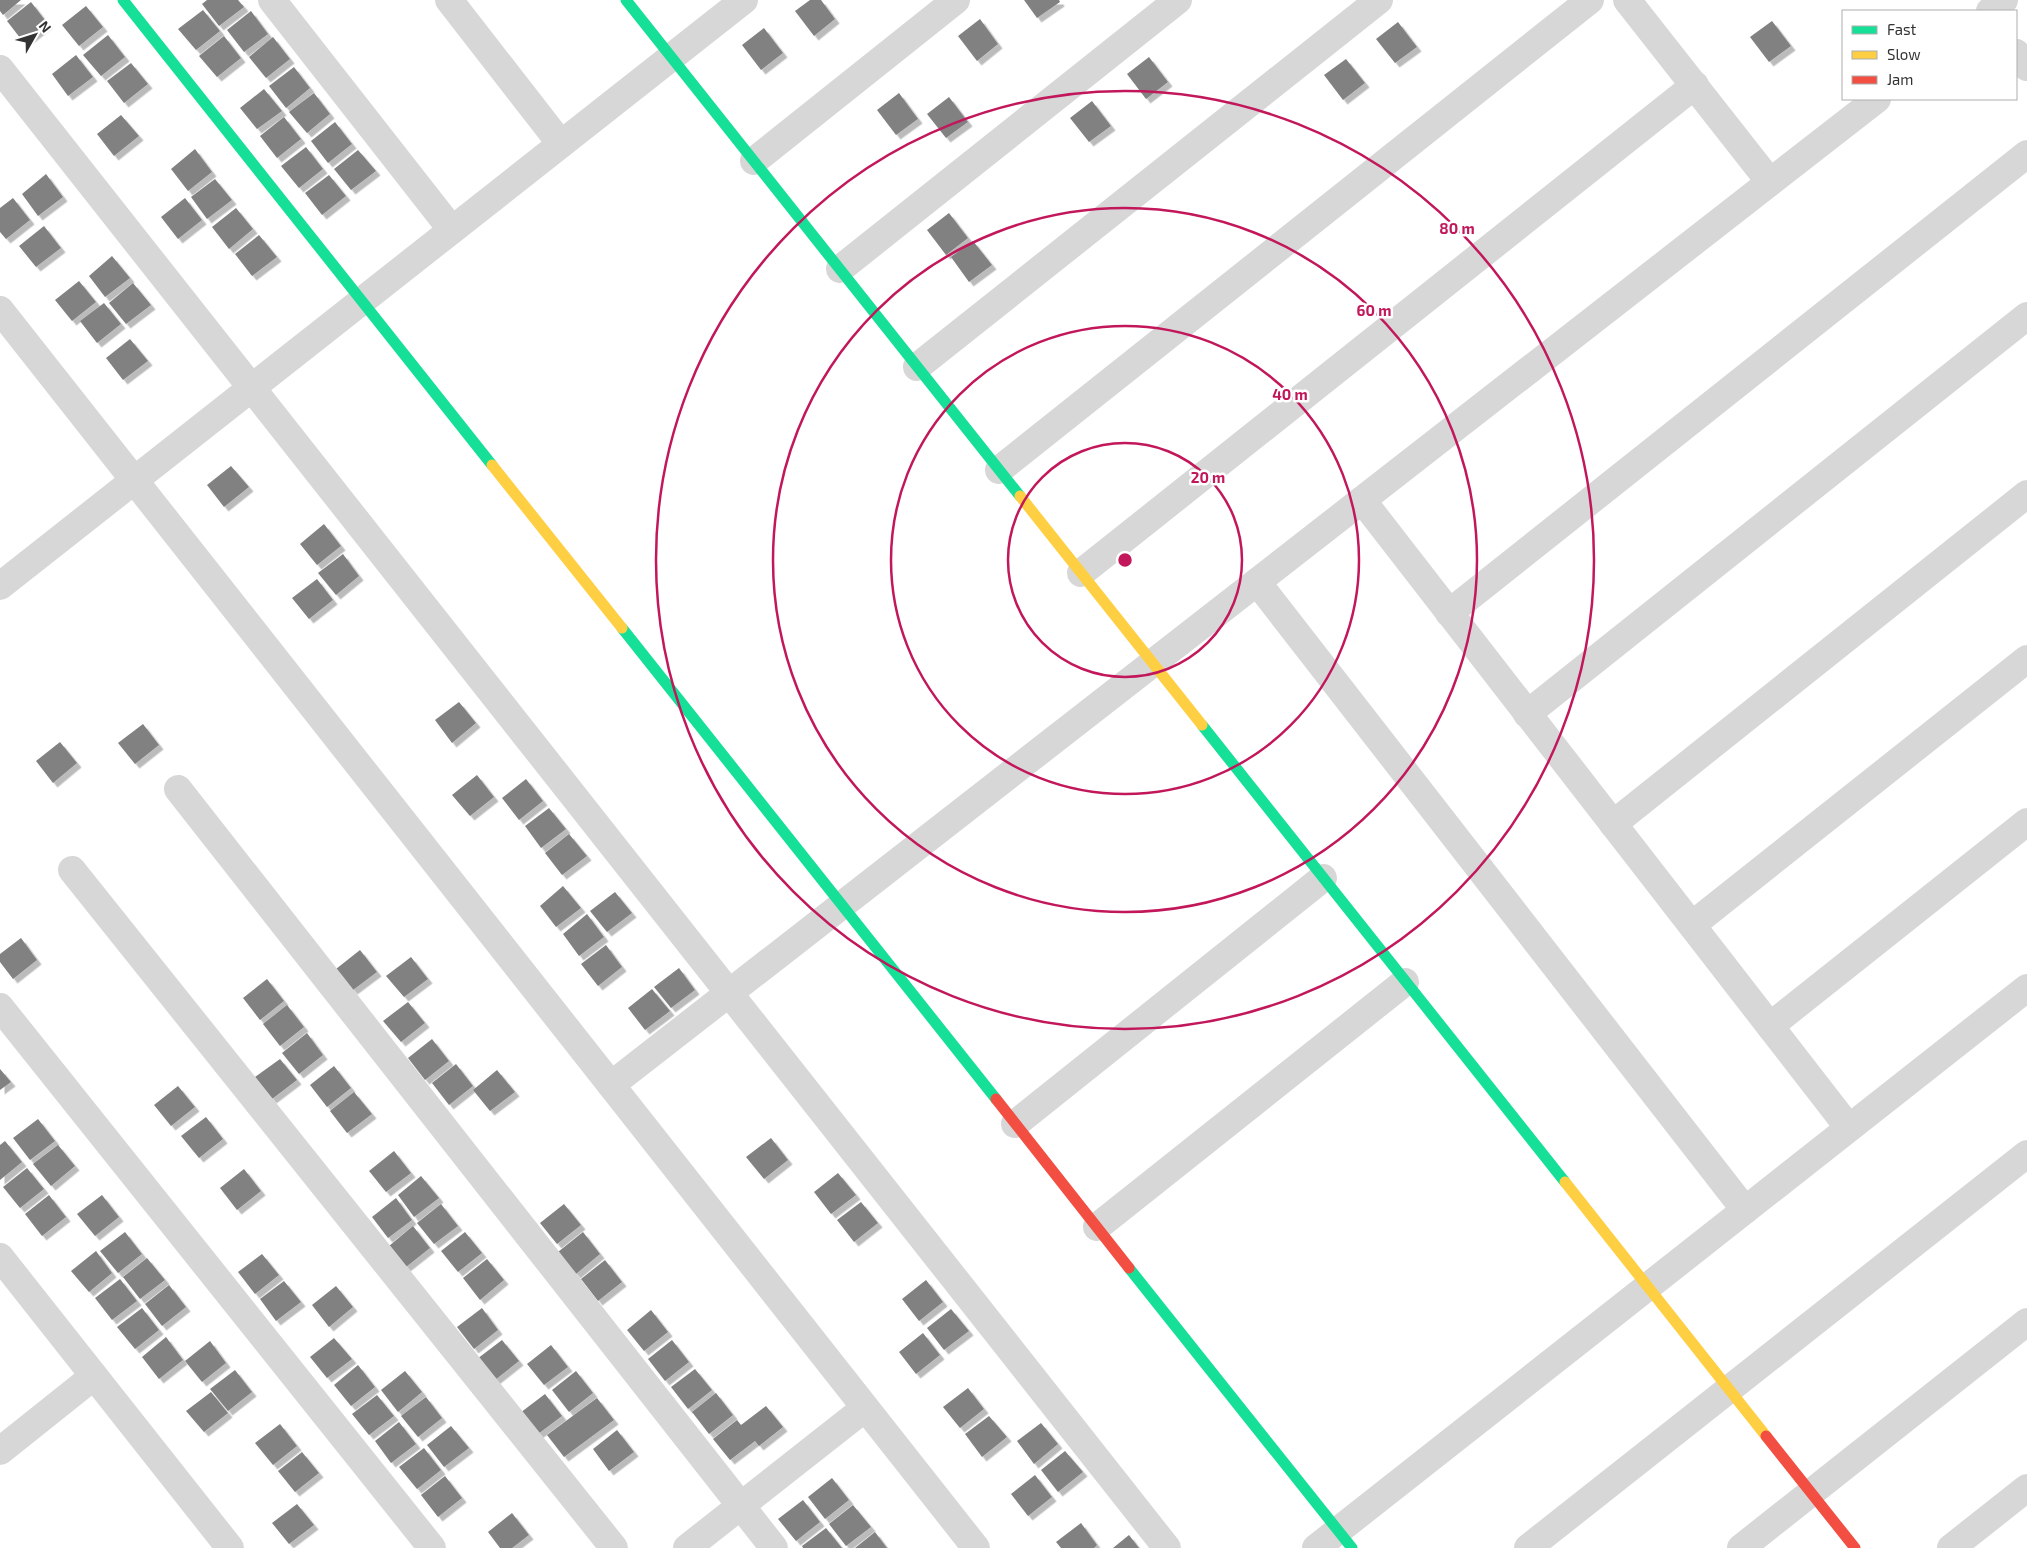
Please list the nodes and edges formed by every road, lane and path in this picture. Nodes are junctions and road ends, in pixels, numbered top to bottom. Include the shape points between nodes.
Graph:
1 (123, 0) edge
2 (272, 0) edge
3 (449, 0) edge
4 (626, 0) edge
5 (744, 0) edge
6 (956, 0) edge
7 (1178, 0) edge
8 (1379, 0) edge
9 (1590, 0) edge
10 (1627, 0) edge
11 (1974, 0) edge
12 (2004, 0) edge
13 (1982, 10) edge
14 (1991, 10) edge
15 (2017, 54) edge
16 (672, 58) junction
17 (2027, 67) edge
18 (0, 69) edge
19 (1694, 86) junction
20 (1877, 100) edge
21 (561, 144) junction
22 (2027, 154) edge
23 (754, 161) junction
24 (1770, 182) junction
25 (452, 230) junction
26 (840, 269) junction
27 (362, 302) junction
28 (0, 310) edge
29 (2027, 316) edge
30 (918, 367) junction
31 (251, 388) junction
32 (999, 470) junction
33 (134, 480) junction
34 (2027, 494) edge
35 (1362, 500) junction
36 (1081, 573) junction
37 (1257, 582) junction
38 (0, 586) edge
39 (1449, 613) junction
40 (2027, 659) edge
41 (1152, 664) junction
42 (1527, 714) junction
43 (178, 789) dead end
44 (2027, 822) edge
45 (1613, 824) junction
46 (72, 870) dead end
47 (1323, 878) junction
48 (841, 905) junction
49 (1692, 925) junction
50 (1405, 982) junction
51 (2027, 988) edge
52 (729, 993) junction
53 (0, 1007) edge
54 (1770, 1026) junction
55 (611, 1085) junction
56 (1015, 1124) junction
57 (1849, 1128) junction
58 (2027, 1154) edge
59 (1745, 1210) junction
60 (1097, 1227) junction
61 (0, 1257) edge
62 (1648, 1286) junction
63 (2027, 1322) edge
64 (94, 1376) junction
65 (1729, 1389) junction
66 (865, 1408) junction
67 (0, 1451) edge
68 (2027, 1488) edge
69 (1811, 1493) junction
70 (740, 1506) junction
71 (1345, 1539) edge
72 (230, 1548) edge
73 (432, 1548) edge
74 (614, 1548) edge
75 (687, 1548) edge
76 (774, 1548) edge
77 (976, 1548) edge
78 (1167, 1548) edge
79 (1316, 1548) edge
80 (1528, 1548) edge
81 (1741, 1548) edge
82 (1855, 1548) edge
83 (1951, 1548) edge

1 - 27 street
2 - 25 street
3 - 21 street
4 - 16 street
5 - 16 street
6 - 23 street
7 - 26 street
8 - 30 street
9 - 32 street
10 - 19 street
11 - 13 street
12 - 14 street
15 - 17 street
16 - 21 street
16 - 23 street
18 - 31 street
19 - 24 street
19 - 36 street
20 - 24 street
21 - 25 street
22 - 39 street
23 - 26 street
24 - 35 street
25 - 27 street
26 - 30 street
27 - 31 street
27 - 48 street
28 - 33 street
29 - 42 street
30 - 32 street
31 - 33 street
31 - 52 street
32 - 36 street
33 - 38 street
33 - 55 street
34 - 45 street
35 - 37 street
35 - 39 street
36 - 41 street
37 - 41 street
37 - 59 street
39 - 42 street
40 - 49 street
41 - 47 street
41 - 48 street
42 - 45 street
43 - 70 street
44 - 54 street
45 - 49 street
46 - 74 street
47 - 50 street
47 - 56 street
48 - 52 street
48 - 56 street
49 - 54 street
50 - 60 street
50 - 62 street
51 - 57 street
52 - 55 street
52 - 78 street
53 - 73 street
54 - 57 street
55 - 66 street
56 - 60 street
57 - 59 street
58 - 65 street
59 - 62 street
60 - 71 street
61 - 64 street
62 - 65 street
62 - 71 street
63 - 69 street
64 - 67 street
64 - 72 street
65 - 69 street
65 - 80 street
66 - 70 street
66 - 77 street
68 - 83 street
69 - 81 street
69 - 82 street
70 - 75 street
70 - 76 street
71 - 79 street

